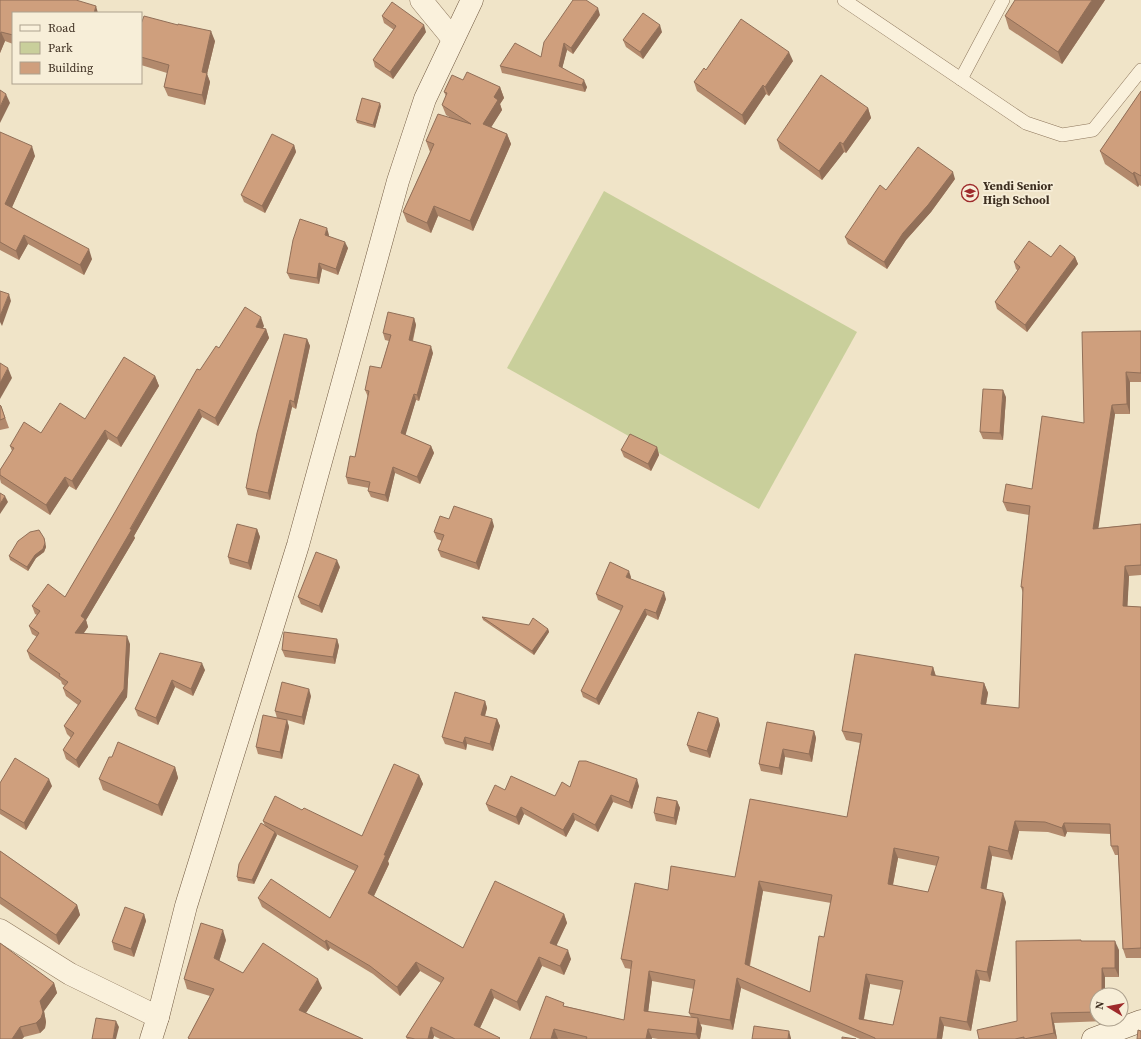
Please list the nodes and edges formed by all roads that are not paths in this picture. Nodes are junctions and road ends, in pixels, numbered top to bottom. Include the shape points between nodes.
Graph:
1 (421, 0) edge
2 (472, 0) edge
3 (844, 0) edge
4 (1003, 0) edge
5 (453, 39) junction
6 (1141, 70) edge
7 (961, 79) junction
8 (0, 930) edge
9 (158, 1017) junction
10 (1141, 1021) edge
11 (151, 1039) edge
12 (1093, 1039) edge

1 - 5 main road
2 - 5 main road
3 - 7 lane
4 - 7 lane
5 - 9 main road via 425,99 398,181 298,544 186,906
6 - 7 lane via 1093,130 1062,135 1026,123
8 - 9 main road via 70,974
9 - 11 main road
10 - 12 main road

